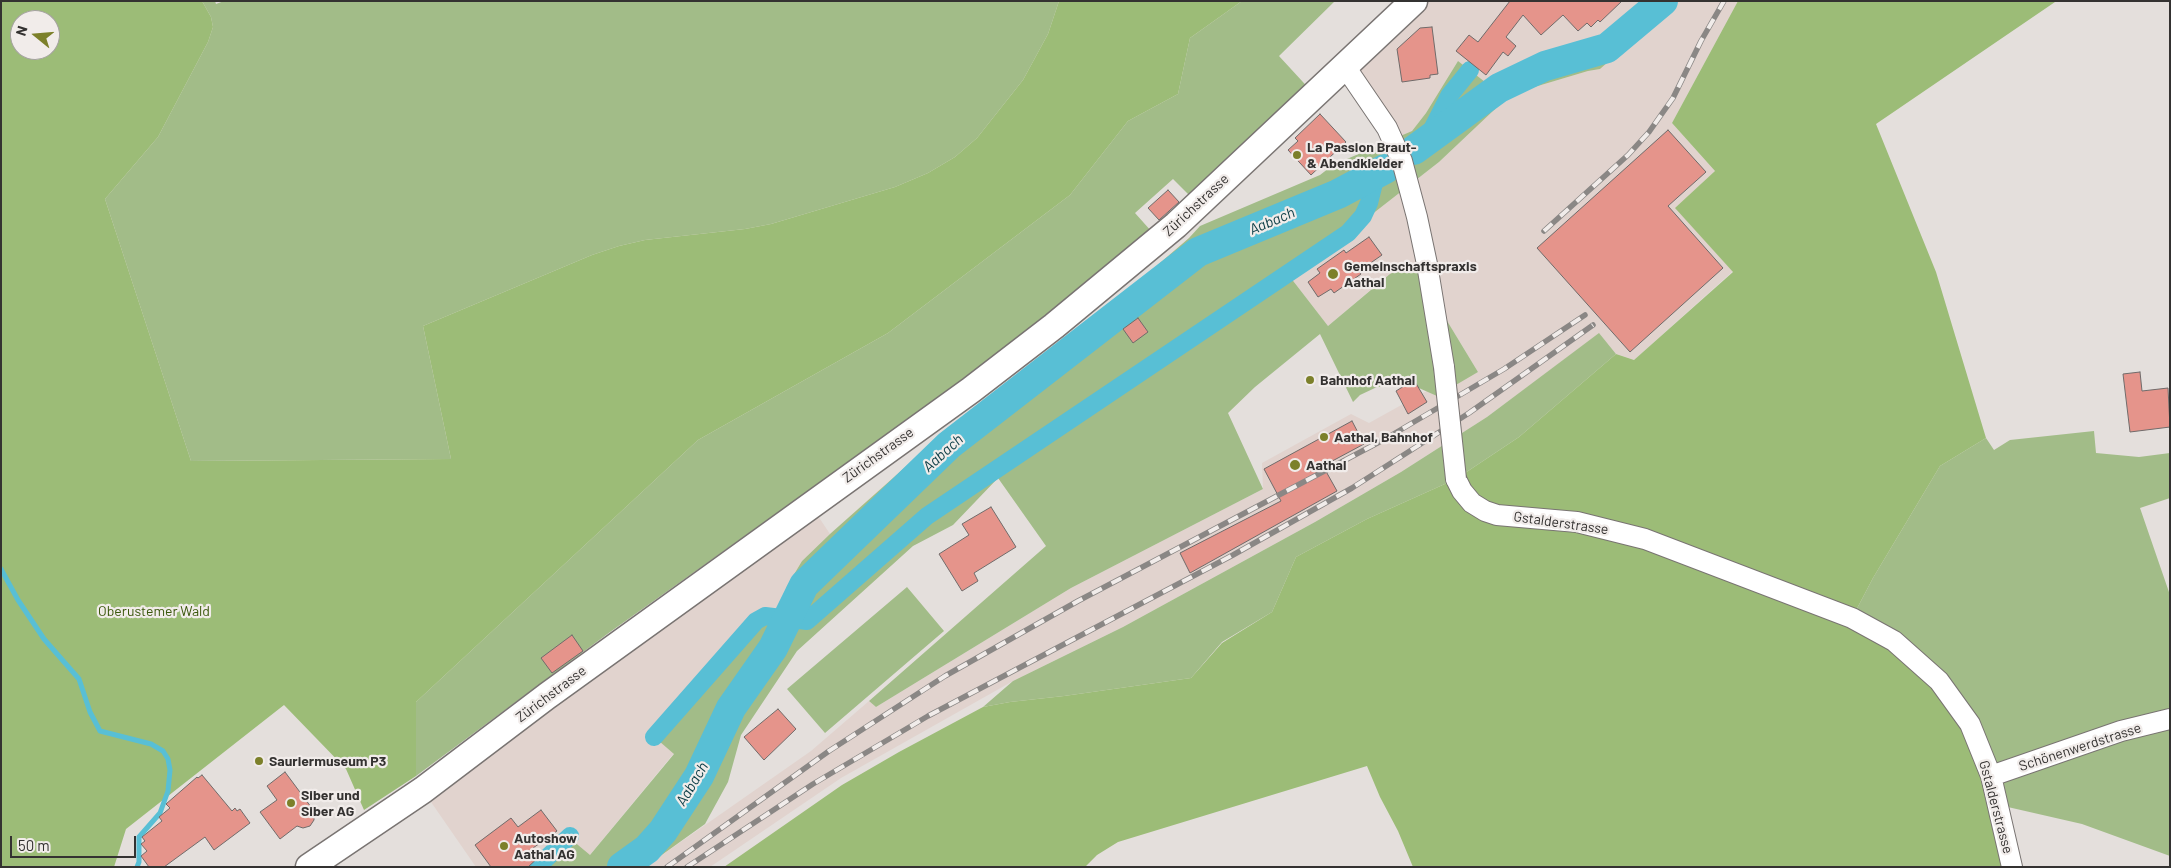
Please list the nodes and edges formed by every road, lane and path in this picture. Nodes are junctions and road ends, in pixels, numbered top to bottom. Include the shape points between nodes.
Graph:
1 (1414, 1) edge
2 (1344, 65) junction
3 (2170, 719) edge
4 (1991, 776) junction
5 (309, 867) edge
6 (2012, 867) edge

1 - 2 main road, Zürichstrasse
2 - 4 street, Gstalderstrasse, bridge via 1387,128 1402,161 1435,301 1456,478 1472,503 1497,515 1577,522 1645,539 1852,618 1885,637 1939,681 1970,724
2 - 5 main road, Zürichstrasse via 1168,232 1062,320 423,790
3 - 4 street, Schönenwerdstrasse via 2120,731
4 - 6 street, Gstalderstrasse

